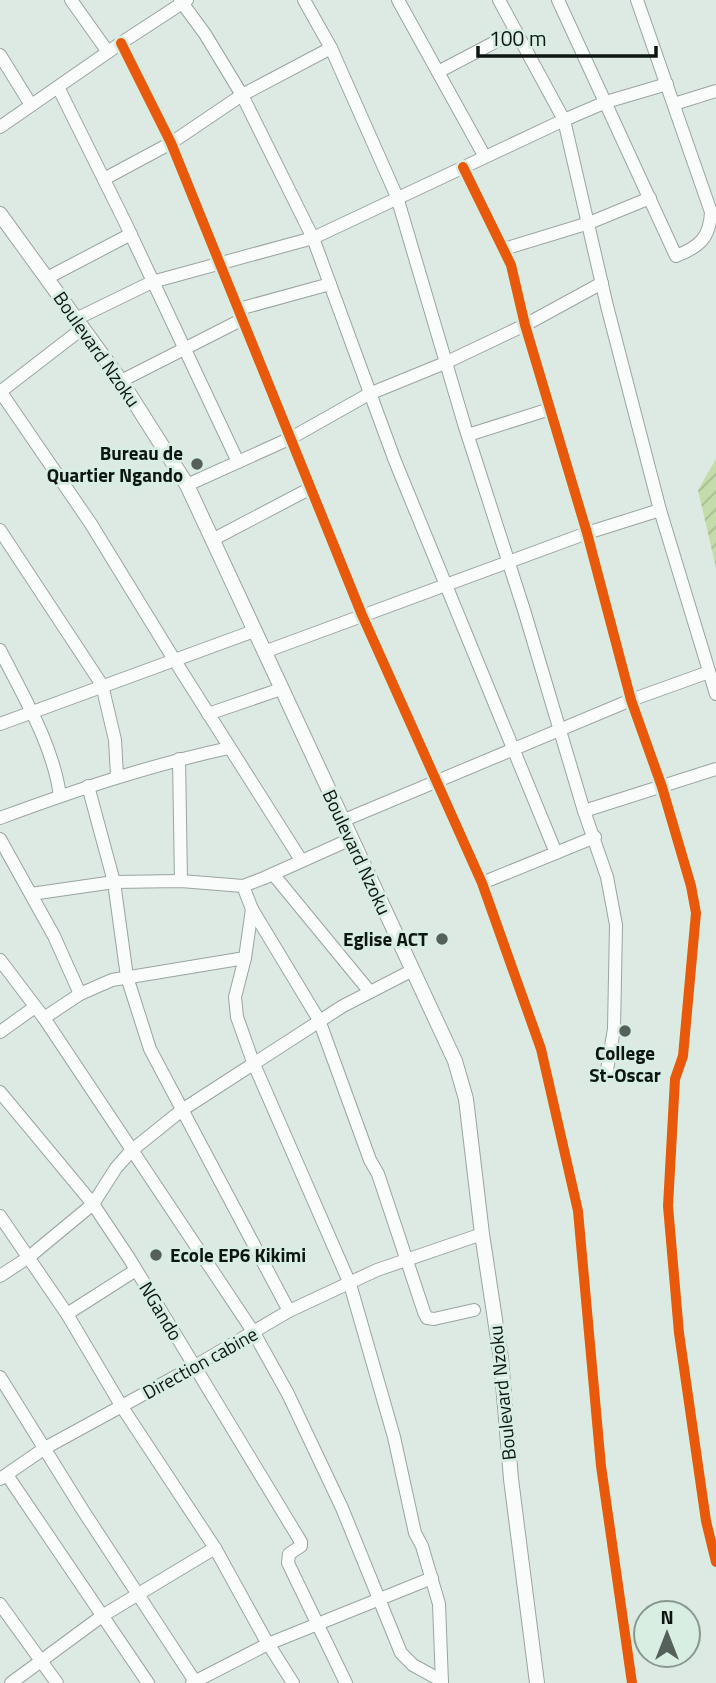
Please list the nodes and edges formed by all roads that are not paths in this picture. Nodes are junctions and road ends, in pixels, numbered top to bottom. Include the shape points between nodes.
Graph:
1 (71, 0) edge
2 (304, 0) edge
3 (398, 0) edge
4 (499, 0) edge
5 (558, 0) edge
6 (637, 0) edge
7 (183, 1) edge
8 (516, 31) junction
9 (121, 43) junction
10 (331, 48) junction
11 (108, 52) junction
12 (0, 55) edge
13 (438, 72) junction
14 (667, 84) junction
15 (58, 87) junction
16 (716, 91) edge
17 (242, 95) junction
18 (606, 102) junction
19 (674, 104) junction
20 (31, 105) junction
21 (564, 120) junction
22 (0, 128) edge
23 (170, 143) junction
24 (485, 157) junction
25 (463, 167) junction
26 (104, 179) junction
27 (397, 197) junction
28 (649, 198) junction
29 (0, 214) edge
30 (589, 223) junction
31 (131, 234) junction
32 (313, 237) junction
33 (504, 249) junction
34 (219, 264) junction
35 (47, 278) junction
36 (152, 282) junction
37 (602, 283) junction
38 (330, 284) junction
39 (241, 314) junction
40 (79, 324) junction
41 (525, 325) junction
42 (184, 347) junction
43 (445, 363) junction
44 (121, 381) junction
45 (0, 392) edge
46 (369, 394) junction
47 (550, 409) junction
48 (468, 435) junction
49 (291, 438) junction
50 (238, 462) junction
51 (187, 485) junction
52 (311, 488) junction
53 (660, 510) junction
54 (0, 530) edge
55 (587, 533) junction
56 (212, 540) junction
57 (508, 562) junction
58 (446, 585) junction
59 (362, 615) junction
60 (254, 631) junction
61 (0, 650) edge
62 (264, 652) junction
63 (175, 661) junction
64 (709, 672) junction
65 (102, 685) junction
66 (281, 689) junction
67 (716, 694) edge
68 (631, 700) junction
69 (31, 712) junction
70 (208, 714) junction
71 (0, 724) edge
72 (559, 730) junction
73 (229, 748) junction
74 (513, 750) junction
75 (179, 759) junction
76 (716, 769) edge
77 (117, 776) junction
78 (436, 780) junction
79 (88, 786) junction
80 (662, 787) junction
81 (60, 796) junction
82 (584, 811) junction
83 (0, 818) edge
84 (342, 821) junction
85 (594, 837) junction
86 (0, 839) edge
87 (351, 839) junction
88 (555, 853) junction
89 (301, 860) junction
90 (273, 874) junction
91 (181, 881) junction
92 (114, 882) junction
93 (482, 883) junction
94 (243, 886) junction
95 (31, 894) junction
96 (251, 909) junction
97 (245, 958) junction
98 (0, 960) edge
99 (413, 970) junction
100 (127, 976) junction
101 (370, 992) junction
102 (80, 994) junction
103 (35, 1007) junction
104 (44, 1018) junction
105 (319, 1020) junction
106 (0, 1032) edge
107 (253, 1062) junction
108 (607, 1070) dead end
109 (0, 1092) edge
110 (183, 1110) junction
111 (131, 1151) junction
112 (93, 1205) junction
113 (0, 1216) edge
114 (482, 1234) junction
115 (29, 1257) junction
116 (407, 1261) junction
117 (136, 1270) junction
118 (0, 1276) edge
119 (350, 1284) junction
120 (474, 1310) dead end
121 (289, 1311) junction
122 (67, 1314) junction
123 (254, 1333) junction
124 (195, 1366) junction
125 (0, 1377) edge
126 (122, 1407) junction
127 (46, 1448) junction
128 (4, 1477) edge
129 (215, 1548) junction
130 (716, 1562) edge
131 (432, 1578) junction
132 (138, 1594) junction
133 (379, 1599) junction
134 (0, 1604) edge
135 (102, 1616) junction
136 (317, 1623) junction
137 (268, 1644) junction
138 (40, 1660) junction
139 (195, 1682) edge
140 (442, 1682) edge
141 (11, 1683) edge
142 (57, 1683) edge
143 (148, 1683) edge
144 (293, 1683) edge
145 (346, 1683) edge
146 (537, 1683) edge
147 (632, 1683) edge

1 - 11 street
2 - 10 street
3 - 13 street
4 - 8 street
5 - 18 street
6 - 14 street
7 - 9 street
7 - 17 street
8 - 13 street
8 - 21 street
9 - 11 street
9 - 23 street
10 - 17 street
10 - 27 street
11 - 15 street
12 - 20 street
13 - 24 street
14 - 18 street
14 - 19 street
15 - 20 street
15 - 26 street
16 - 19 street
17 - 23 street
17 - 32 street
18 - 21 street
18 - 28 street
19 - 28 street via 711,212 698,246 676,256
20 - 22 street
21 - 24 street
21 - 30 street
23 - 26 street
23 - 34 street
24 - 25 street
25 - 27 street
25 - 33 street
26 - 31 street
27 - 32 street
27 - 43 street
28 - 30 street
29 - 35 street, Boulevard Nzoku
30 - 33 street
30 - 37 street
31 - 35 street
31 - 36 street
32 - 34 street
32 - 38 street
33 - 41 street
34 - 36 street
34 - 39 street
35 - 40 street, Boulevard Nzoku
36 - 40 street
36 - 42 street
37 - 41 street
37 - 53 street
38 - 39 street
38 - 46 street
39 - 42 street
39 - 49 street
40 - 44 street, Boulevard Nzoku
40 - 45 street
41 - 43 street
41 - 47 street
42 - 44 street
42 - 50 street
43 - 46 street
43 - 48 street
44 - 51 street, Boulevard Nzoku
45 - 63 street via 92,524
46 - 49 street
46 - 58 street
47 - 48 street
47 - 55 street
48 - 57 street
49 - 50 street
49 - 52 street
50 - 51 street
51 - 56 street, Boulevard Nzoku
52 - 56 street
52 - 59 street
53 - 55 street
53 - 64 street
54 - 65 street
55 - 57 street
55 - 68 street
56 - 60 street, Boulevard Nzoku
57 - 58 street
57 - 72 street
58 - 59 street
58 - 74 street
59 - 62 street
59 - 78 street
60 - 62 street, Boulevard Nzoku
60 - 63 street
61 - 69 street
62 - 66 street, Boulevard Nzoku
63 - 65 street
63 - 70 street
64 - 67 street
64 - 68 street
65 - 69 street
65 - 77 street via 115,740
66 - 70 street
66 - 84 street, Boulevard Nzoku
68 - 72 street
68 - 80 street
69 - 71 street
69 - 81 street via 54,766
70 - 73 street
72 - 74 street
72 - 82 street
73 - 75 street
73 - 89 street
74 - 78 street
74 - 88 street
75 - 77 street
75 - 91 street
76 - 80 street
77 - 79 street
78 - 84 street
78 - 93 street
79 - 81 street
79 - 92 street
80 - 82 street
80 - 130 street via 695,910 683,1056 675,1079 668,1206 681,1346
81 - 83 street
82 - 85 street
84 - 87 street, Boulevard Nzoku
85 - 88 street
85 - 108 street via 616,925 614,1028
86 - 95 street
87 - 89 street
87 - 99 street, Boulevard Nzoku
88 - 93 street
89 - 90 street
90 - 94 street
90 - 101 street
91 - 92 street
91 - 94 street
92 - 95 street
92 - 100 street
93 - 147 street via 541,1049 578,1211 601,1466
94 - 96 street
95 - 102 street
96 - 97 street
96 - 105 street
97 - 100 street
97 - 107 street via 235,1006
98 - 103 street
99 - 101 street
99 - 114 street, Boulevard Nzoku via 461,1080
100 - 102 street
100 - 110 street via 150,1049
101 - 105 street
102 - 104 street
103 - 104 street
103 - 106 street
104 - 111 street
105 - 107 street
105 - 116 street
107 - 110 street
107 - 119 street
109 - 112 street, NGando
110 - 111 street
110 - 121 street
111 - 112 street via 106,1180
111 - 123 street
112 - 115 street
112 - 117 street, NGando
113 - 115 street
114 - 116 street, Direction cabine
114 - 146 street, Boulevard Nzoku via 501,1359
115 - 118 street
115 - 122 street
116 - 119 street, Direction cabine
116 - 120 street via 427,1318
117 - 122 street
117 - 124 street, NGando
119 - 121 street, Direction cabine
119 - 131 street via 394,1437 415,1533
121 - 123 street, Direction cabine
122 - 126 street
123 - 124 street, Direction cabine
123 - 133 street via 294,1405
124 - 126 street, Direction cabine
124 - 136 street, NGando via 302,1544 289,1554 288,1563
125 - 127 street
126 - 127 street, Direction cabine
126 - 129 street
127 - 128 street, Direction cabine
127 - 132 street
128 - 135 street
129 - 132 street
129 - 137 street
131 - 133 street
131 - 140 street via 439,1604
132 - 135 street
132 - 139 street
133 - 136 street
133 - 140 street via 404,1658
134 - 138 street
135 - 138 street
135 - 143 street
136 - 137 street
136 - 145 street
137 - 139 street
137 - 144 street
138 - 141 street
138 - 142 street

